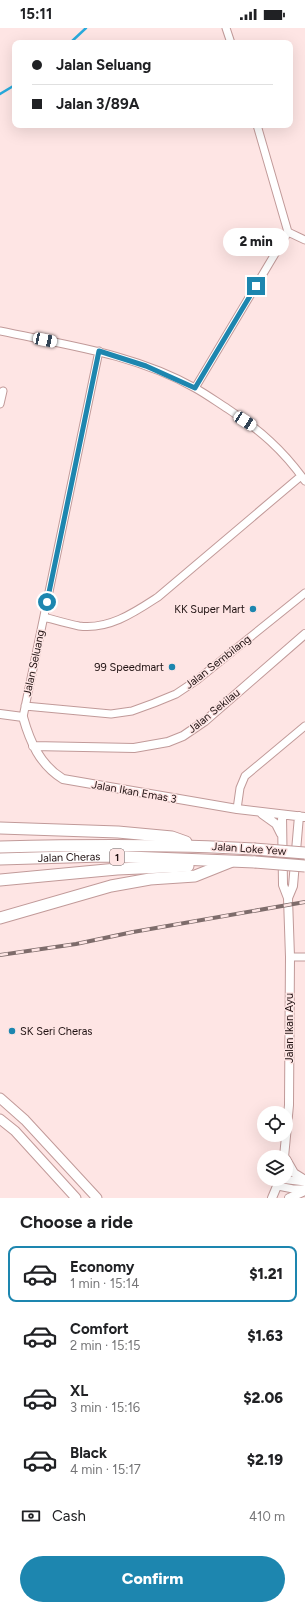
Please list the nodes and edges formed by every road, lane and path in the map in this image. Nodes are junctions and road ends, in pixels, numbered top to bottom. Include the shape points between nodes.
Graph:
1 (226, 28) edge
2 (230, 40) edge
3 (258, 128) edge
4 (288, 232) junction
5 (305, 240) edge
6 (0, 331) edge
7 (99, 351) junction
8 (195, 388) junction
9 (2, 392) dead end
10 (0, 404) edge
11 (303, 479) edge
12 (305, 593) edge
13 (44, 617) junction
14 (305, 634) edge
15 (25, 706) junction
16 (0, 714) edge
17 (23, 716) junction
18 (305, 726) edge
19 (34, 746) junction
20 (237, 809) junction
21 (260, 813) junction
22 (282, 815) junction
23 (302, 817) edge
24 (0, 828) edge
25 (305, 828) edge
26 (282, 834) junction
27 (296, 835) junction
28 (194, 845) junction
29 (0, 847) edge
30 (305, 853) edge
31 (0, 860) edge
32 (234, 861) junction
33 (305, 866) edge
34 (0, 880) edge
35 (288, 898) junction
36 (0, 918) edge
37 (290, 957) junction
38 (305, 957) edge
39 (0, 1098) edge
40 (0, 1119) edge
41 (286, 1150) edge
42 (293, 1171) edge
43 (293, 1181) edge
44 (305, 1181) edge
45 (278, 1186) edge
46 (288, 1186) edge
47 (305, 1190) edge
48 (76, 1198) edge
49 (97, 1198) edge
50 (272, 1198) edge
51 (289, 1198) edge

1 - 2 street
3 - 4 street
4 - 5 street
4 - 8 street
6 - 7 street
7 - 8 street via 146,366
7 - 13 street, Jalan Seluang
8 - 11 street via 256,428 279,449
9 - 10 street
11 - 13 street via 158,597 137,611 120,620 94,626 80,626
12 - 15 street, Jalan Sembilang via 197,680 176,694 154,703 132,711 111,714
13 - 15 street, Jalan Seluang
14 - 19 street, Jalan Sekilau via 205,721 183,736 168,742 134,748
15 - 17 street, Jalan Seluang
16 - 17 street
17 - 19 street, Jalan Ikan Emas 3
18 - 20 street via 246,776 240,788
19 - 20 street, Jalan Ikan Emas 3 via 40,758 63,779
20 - 21 street, Jalan Ikan Emas 3
21 - 22 street, Jalan Ikan Emas 3
21 - 26 street via 269,817
22 - 23 street, Jalan Ikan Emas 3
22 - 26 street, Jalan Ikan Ayu
23 - 27 street, Jalan Ikan Ayu
24 - 28 highway via 118,832 172,837
25 - 27 street
26 - 35 street, Jalan Ikan Ayu via 283,885
27 - 35 street, Jalan Ikan Ayu via 294,886
28 - 29 highway, Jalan Cheras / 1
28 - 30 highway, Jalan Loke Yew / 1, bridge
31 - 32 highway, Jalan Cheras / 1 via 103,856
32 - 33 highway, Jalan Loke Yew / 1, bridge
32 - 34 highway
32 - 36 highway via 195,876 111,886
35 - 37 street, Jalan Ikan Ayu
37 - 38 street
37 - 41 street, Jalan Ikan Ayu via 289,1105
39 - 49 main road via 25,1120
40 - 48 main road via 15,1131
42 - 44 street
43 - 44 street
45 - 50 street
46 - 47 street
47 - 51 street

